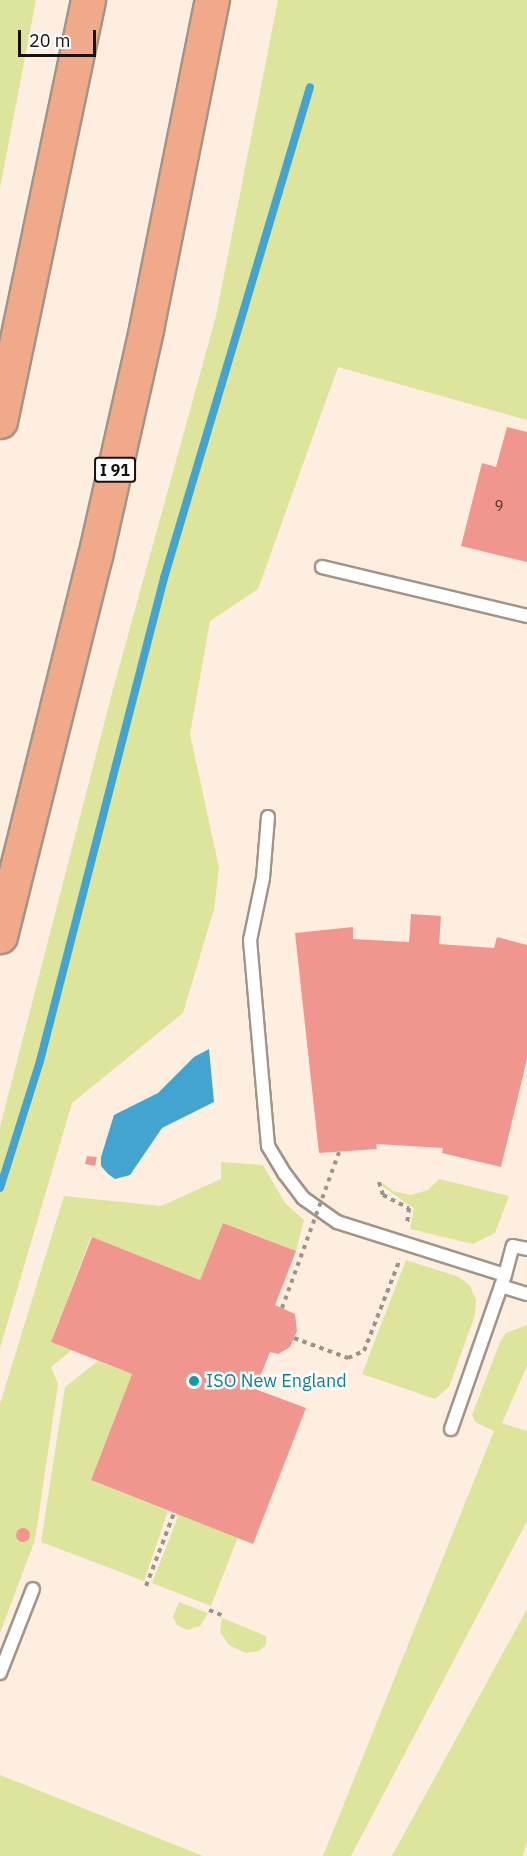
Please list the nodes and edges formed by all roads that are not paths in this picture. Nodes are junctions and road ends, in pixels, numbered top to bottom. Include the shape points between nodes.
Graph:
1 (88, 0) edge
2 (212, 0) edge
3 (0, 421) edge
4 (322, 567) dead end
5 (527, 616) edge
6 (268, 817) dead end
7 (0, 936) edge
8 (527, 1250) edge
9 (503, 1281) junction
10 (527, 1294) edge
11 (451, 1429) dead end
12 (33, 1589) dead end
13 (0, 1673) edge

1 - 3 highway
2 - 7 highway, I 91 via 147,329
4 - 5 lane
6 - 9 lane via 263,878 250,940 268,1146 303,1198 337,1222
8 - 9 lane via 513,1246
9 - 10 lane
9 - 11 lane
12 - 13 lane

